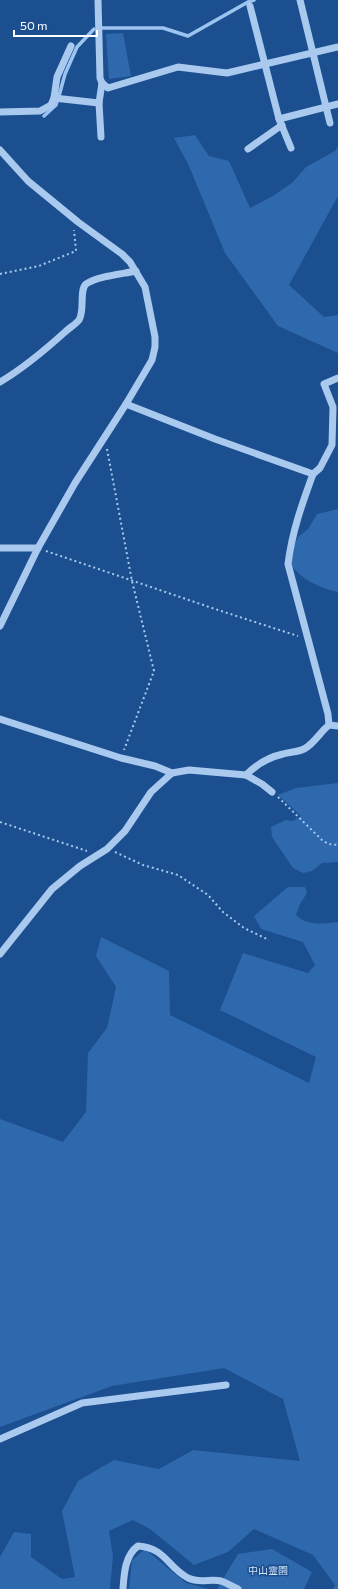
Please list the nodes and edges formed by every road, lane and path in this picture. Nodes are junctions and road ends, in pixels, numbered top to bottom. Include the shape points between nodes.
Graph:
1 (98, 0) edge
2 (300, 0) edge
3 (250, 6) dead end
4 (71, 46) dead end
5 (338, 47) edge
6 (312, 53) junction
7 (265, 64) junction
8 (102, 83) junction
9 (54, 98) junction
10 (99, 103) junction
11 (338, 104) edge
12 (326, 107) junction
13 (0, 112) edge
14 (280, 122) junction
15 (330, 123) dead end
16 (101, 137) dead end
17 (291, 148) dead end
18 (248, 149) dead end
19 (0, 150) edge
20 (78, 222) junction
21 (136, 271) junction
22 (0, 274) edge
23 (338, 378) edge
24 (0, 382) edge
25 (126, 404) junction
26 (105, 436) junction
27 (313, 474) junction
28 (0, 548) edge
29 (38, 548) junction
30 (132, 581) junction
31 (0, 626) edge
32 (307, 639) junction
33 (0, 719) edge
34 (329, 725) junction
35 (338, 726) edge
36 (121, 758) junction
37 (172, 773) junction
38 (246, 776) junction
39 (272, 792) joint
40 (0, 822) edge
41 (338, 845) edge
42 (107, 849) junction
43 (98, 855) junction
44 (270, 940) dead end
45 (0, 954) edge
46 (226, 1385) dead end
47 (0, 1439) edge
48 (123, 1589) edge
49 (238, 1589) edge

1 - 8 street
2 - 6 street
3 - 7 street
4 - 9 street via 57,77
5 - 6 street
6 - 7 street
6 - 12 street
7 - 8 street via 227,73 178,67 108,88
7 - 14 street
8 - 10 street
9 - 10 street
9 - 13 street via 51,105 40,111
10 - 16 street
11 - 12 street
12 - 14 street
12 - 15 street
14 - 17 street
14 - 18 street
19 - 20 street via 28,181
20 - 21 street via 122,254
20 - 22 path via 73,232 76,251 39,266
21 - 24 street via 87,284 84,287 79,320 13,375
21 - 25 street via 144,287 155,347 152,360
23 - 27 street via 324,384 333,407 332,445 320,468
25 - 26 street
25 - 27 street
26 - 29 street
26 - 30 path
27 - 32 street via 297,519 288,564
28 - 29 street
29 - 30 path
29 - 31 street
30 - 32 path
30 - 36 path via 154,671
32 - 34 street
33 - 36 street
34 - 35 street
34 - 38 street via 303,750 267,760
36 - 37 street
37 - 38 street via 189,770
37 - 42 street via 151,792 125,831
38 - 39 street
39 - 41 path via 322,840 328,844
40 - 43 path
42 - 43 street
42 - 44 path via 143,865 178,875 208,895 223,912 244,928
43 - 45 street via 52,889
46 - 47 street via 82,1402
48 - 49 street via 126,1565 138,1546 152,1548 178,1571 197,1582 220,1581

